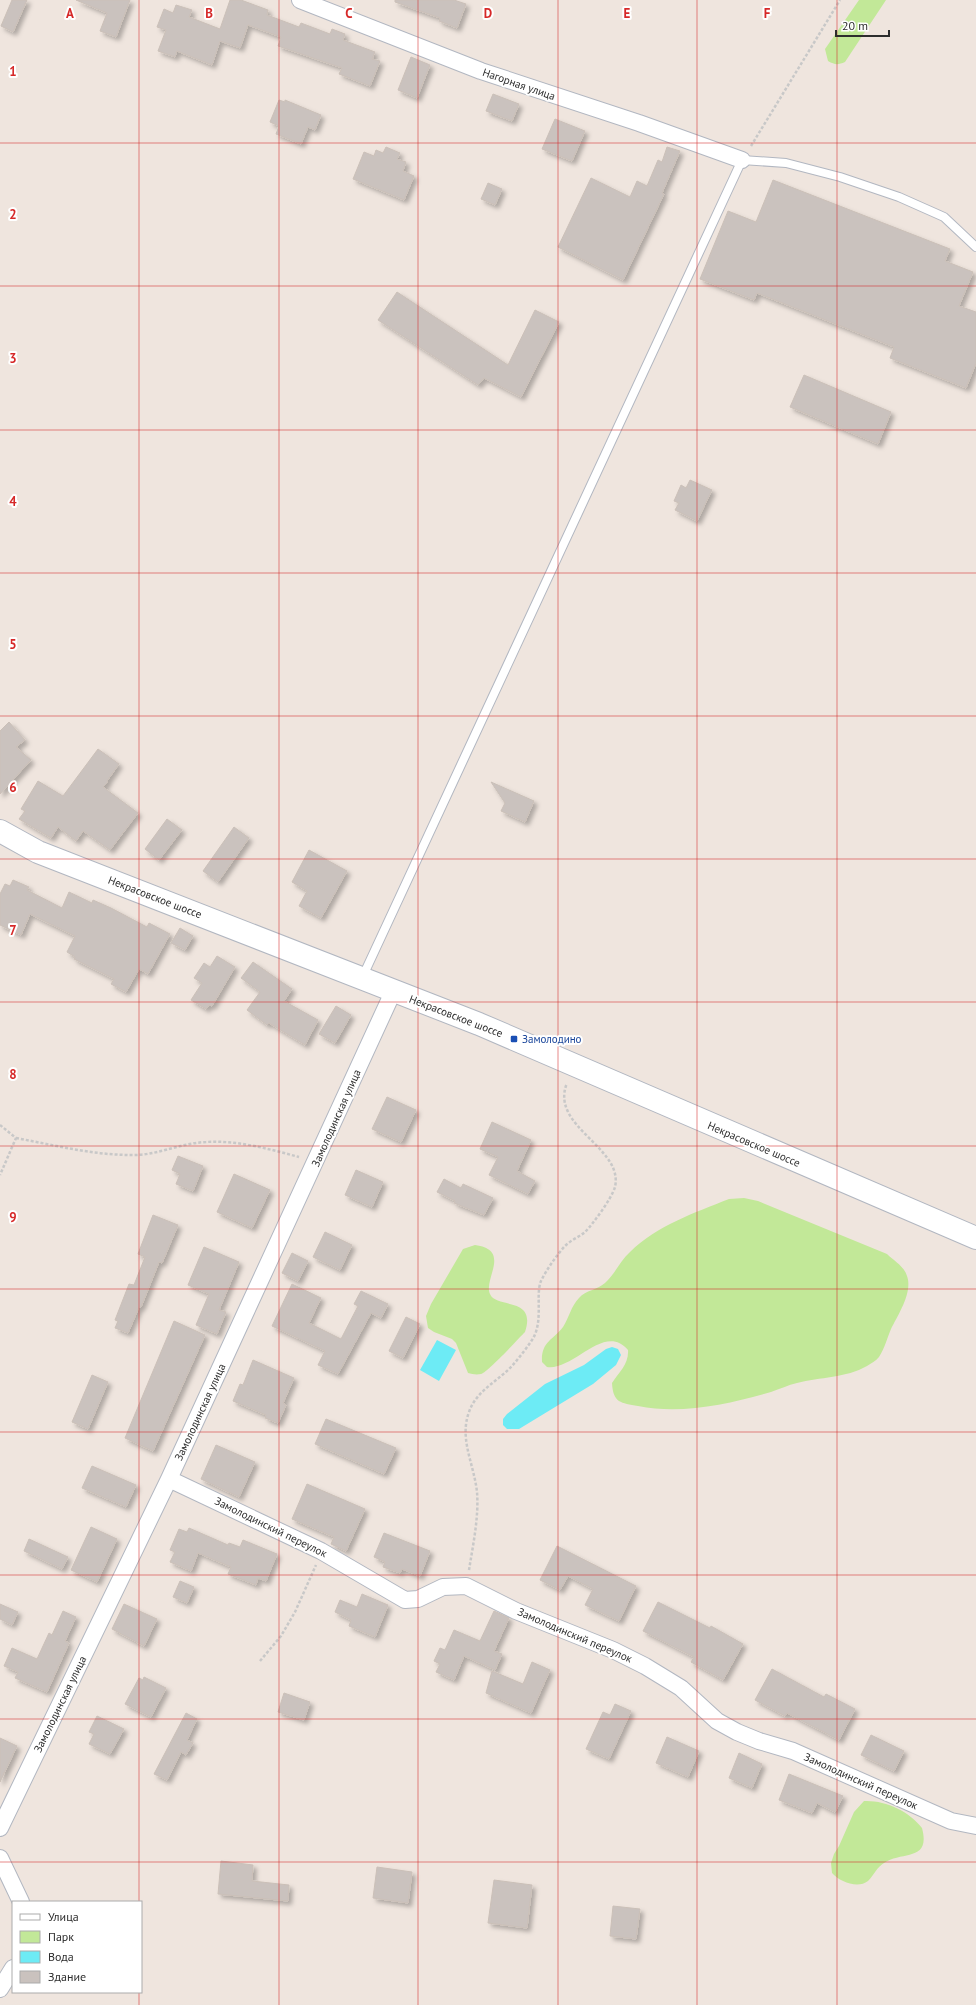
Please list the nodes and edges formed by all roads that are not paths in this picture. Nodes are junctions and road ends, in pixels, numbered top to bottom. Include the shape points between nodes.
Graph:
1 (300, 0) edge
2 (742, 160) junction
3 (976, 247) edge
4 (0, 831) edge
5 (362, 978) junction
6 (393, 992) junction
7 (976, 1238) edge
8 (170, 1479) junction
9 (976, 1826) edge
10 (0, 1828) edge
11 (0, 1858) edge
12 (20, 1901) edge
13 (12, 1970) edge
14 (0, 1990) edge

1 - 2 street, Нагорная улица via 481,71
2 - 3 lane via 786,163 840,177 900,197 944,217
2 - 5 lane
4 - 5 street, Некрасовское шоссе via 38,852
5 - 6 street, Некрасовское шоссе
6 - 7 street, Некрасовское шоссе via 479,1024
6 - 8 street, Замолодинская улица
8 - 9 street, Замолодинский переулок via 321,1551 405,1600 418,1598 443,1587 466,1586 516,1611 613,1650 645,1666 681,1688 717,1721 737,1732 793,1751 951,1821
8 - 10 street, Замолодинская улица
11 - 12 street
13 - 14 street

